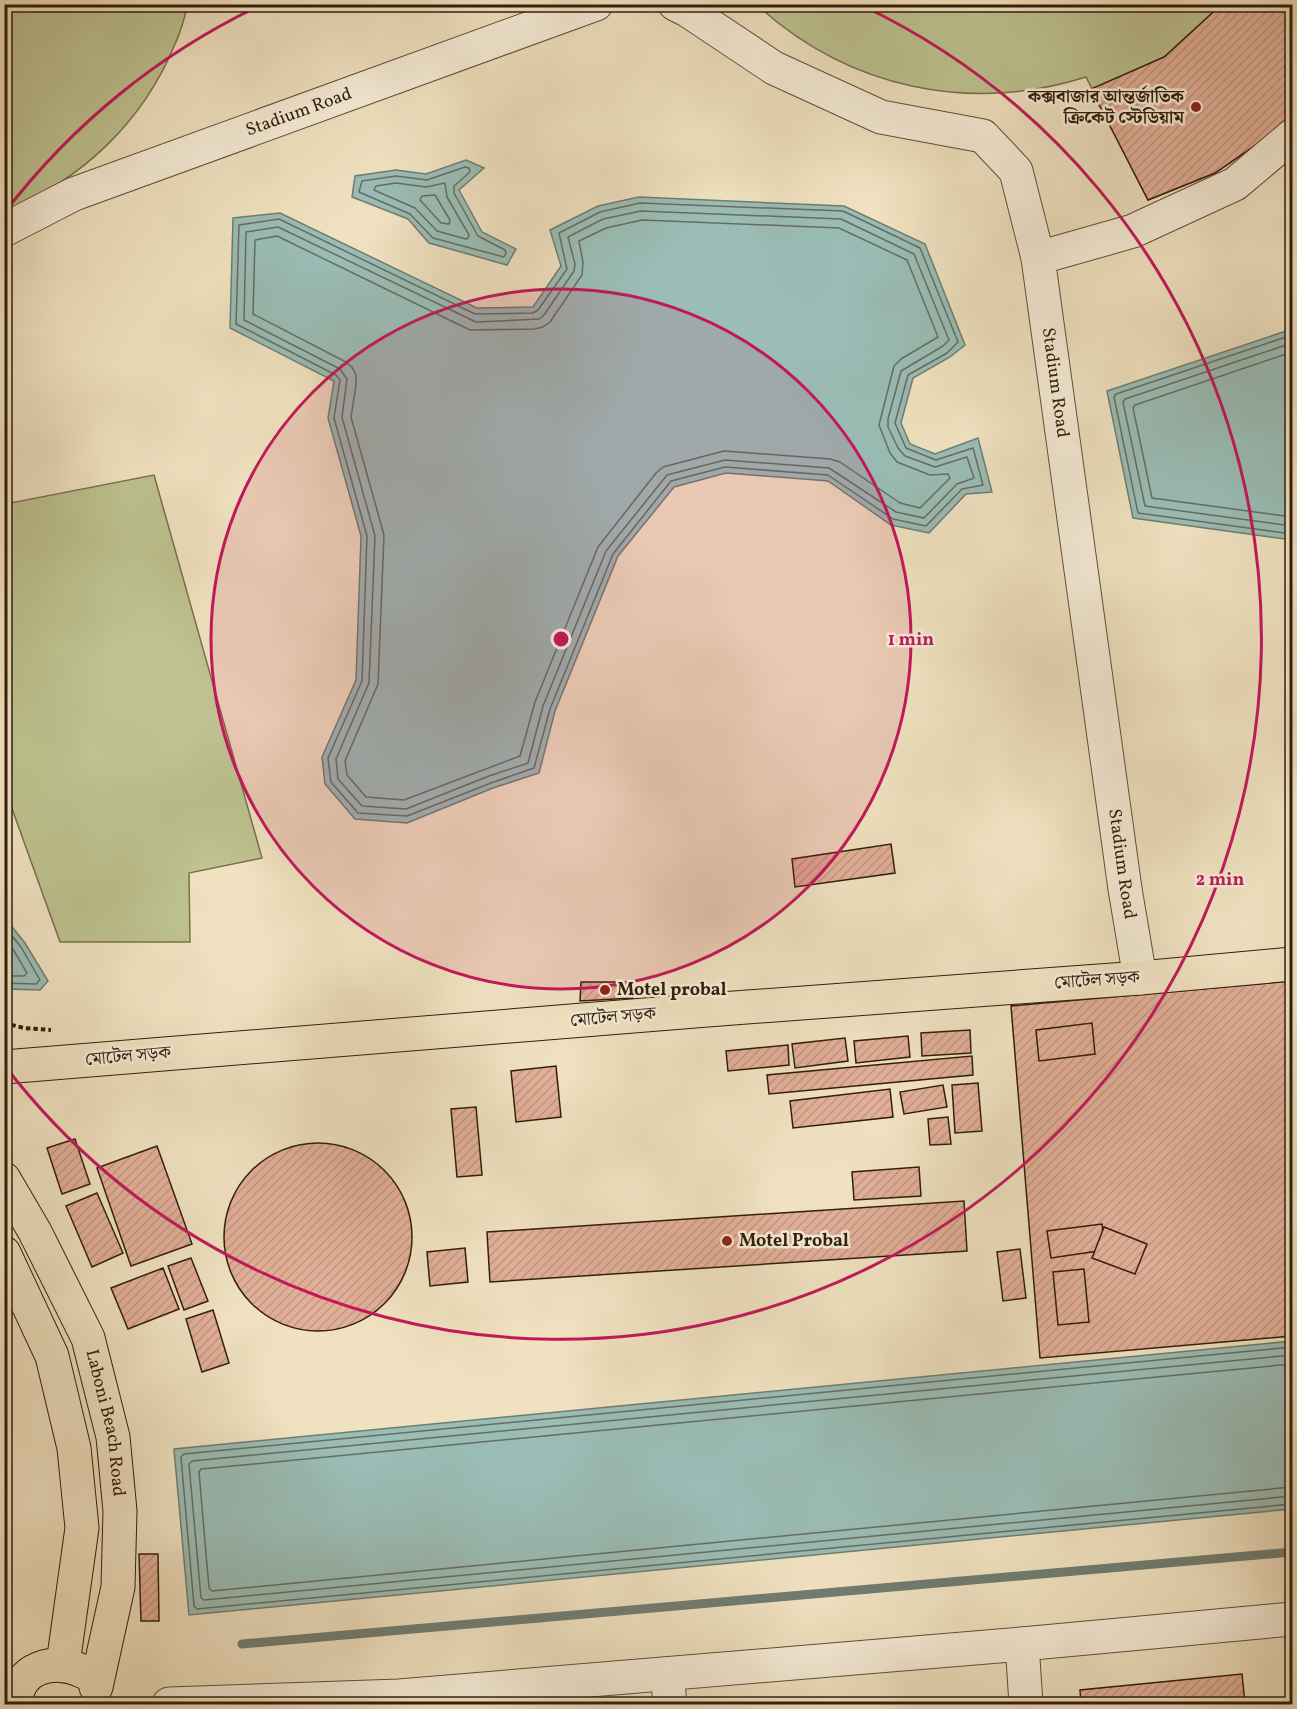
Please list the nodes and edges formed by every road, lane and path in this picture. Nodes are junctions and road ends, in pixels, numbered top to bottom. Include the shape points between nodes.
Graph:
1 (596, 4) edge
2 (675, 4) edge
3 (1293, 136) edge
4 (4, 230) edge
5 (1038, 258) junction
6 (1293, 964) edge
7 (1140, 978) junction
8 (4, 1023) edge
9 (62, 1029) dead end
10 (4, 1067) edge
11 (4, 1179) edge
12 (4, 1252) edge
13 (1293, 1619) edge
14 (1022, 1644) junction
15 (63, 1664) junction
16 (668, 1689) edge
17 (99, 1696) edge
18 (12, 1699) edge
19 (400, 1700) edge
20 (169, 1704) edge
21 (1026, 1704) edge

1 - 4 street, Stadium Road via 74,194
2 - 5 street, Stadium Road via 774,68 881,117 983,136 1016,171
3 - 5 street via 1235,184 1133,231
5 - 7 street, Stadium Road
6 - 7 highway, মোটেল সড়ক
7 - 10 highway, মোটেল সড়ক
8 - 9 path
11 - 17 highway, Laboni Beach Road via 36,1232 88,1338 113,1437 120,1511 118,1587
12 - 15 highway, Laboni Beach Road via 52,1356 74,1448 82,1528
13 - 14 street
14 - 16 street
14 - 21 street
15 - 17 highway via 83,1671
15 - 18 highway via 43,1666 26,1678
16 - 19 street
19 - 20 street

